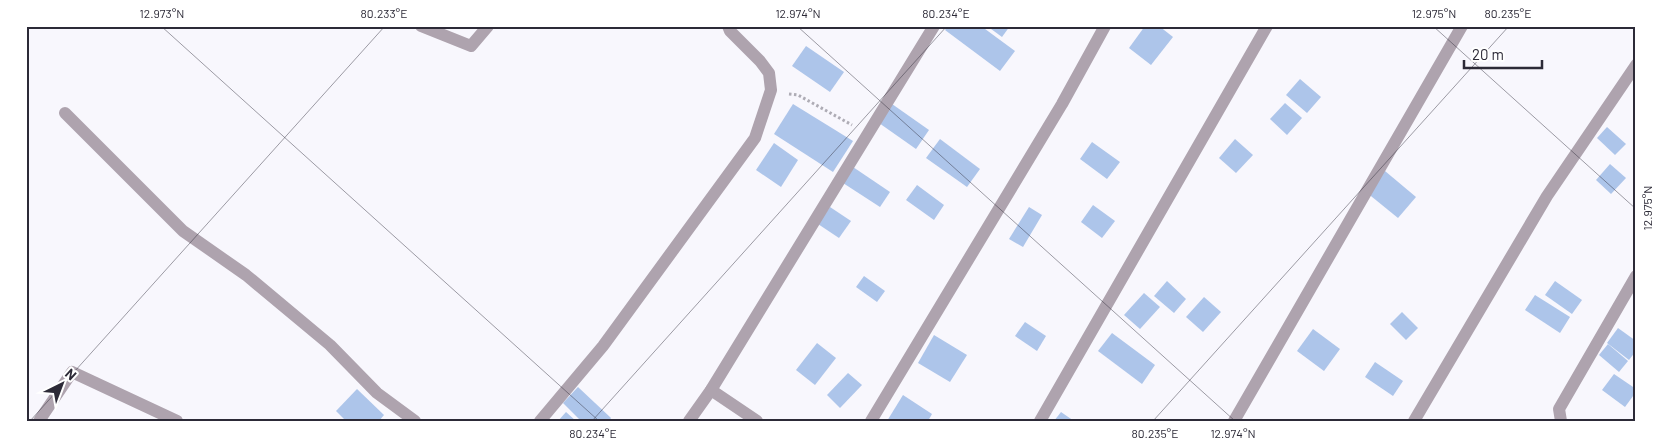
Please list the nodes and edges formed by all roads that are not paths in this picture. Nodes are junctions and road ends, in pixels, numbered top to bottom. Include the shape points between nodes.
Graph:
1 (421, 26) edge
2 (488, 26) edge
3 (728, 26) edge
4 (934, 26) edge
5 (1104, 26) edge
6 (1267, 26) edge
7 (1462, 26) edge
8 (1636, 65) edge
9 (65, 113) dead end
10 (1636, 276) edge
11 (711, 390) junction
12 (38, 421) edge
13 (177, 421) edge
14 (415, 421) edge
15 (540, 421) edge
16 (689, 421) edge
17 (756, 421) edge
18 (871, 421) edge
19 (1040, 421) edge
20 (1234, 421) edge
21 (1414, 421) edge
22 (1561, 421) edge

1 - 2 street via 471,46
3 - 15 street via 768,73 771,90 755,138 603,346
4 - 11 street
5 - 18 street via 1062,104
6 - 19 street
7 - 20 street
8 - 21 street via 1547,196
9 - 14 street via 183,232 246,275
10 - 22 street via 1559,409
11 - 16 street
11 - 17 street
12 - 13 street via 72,372

